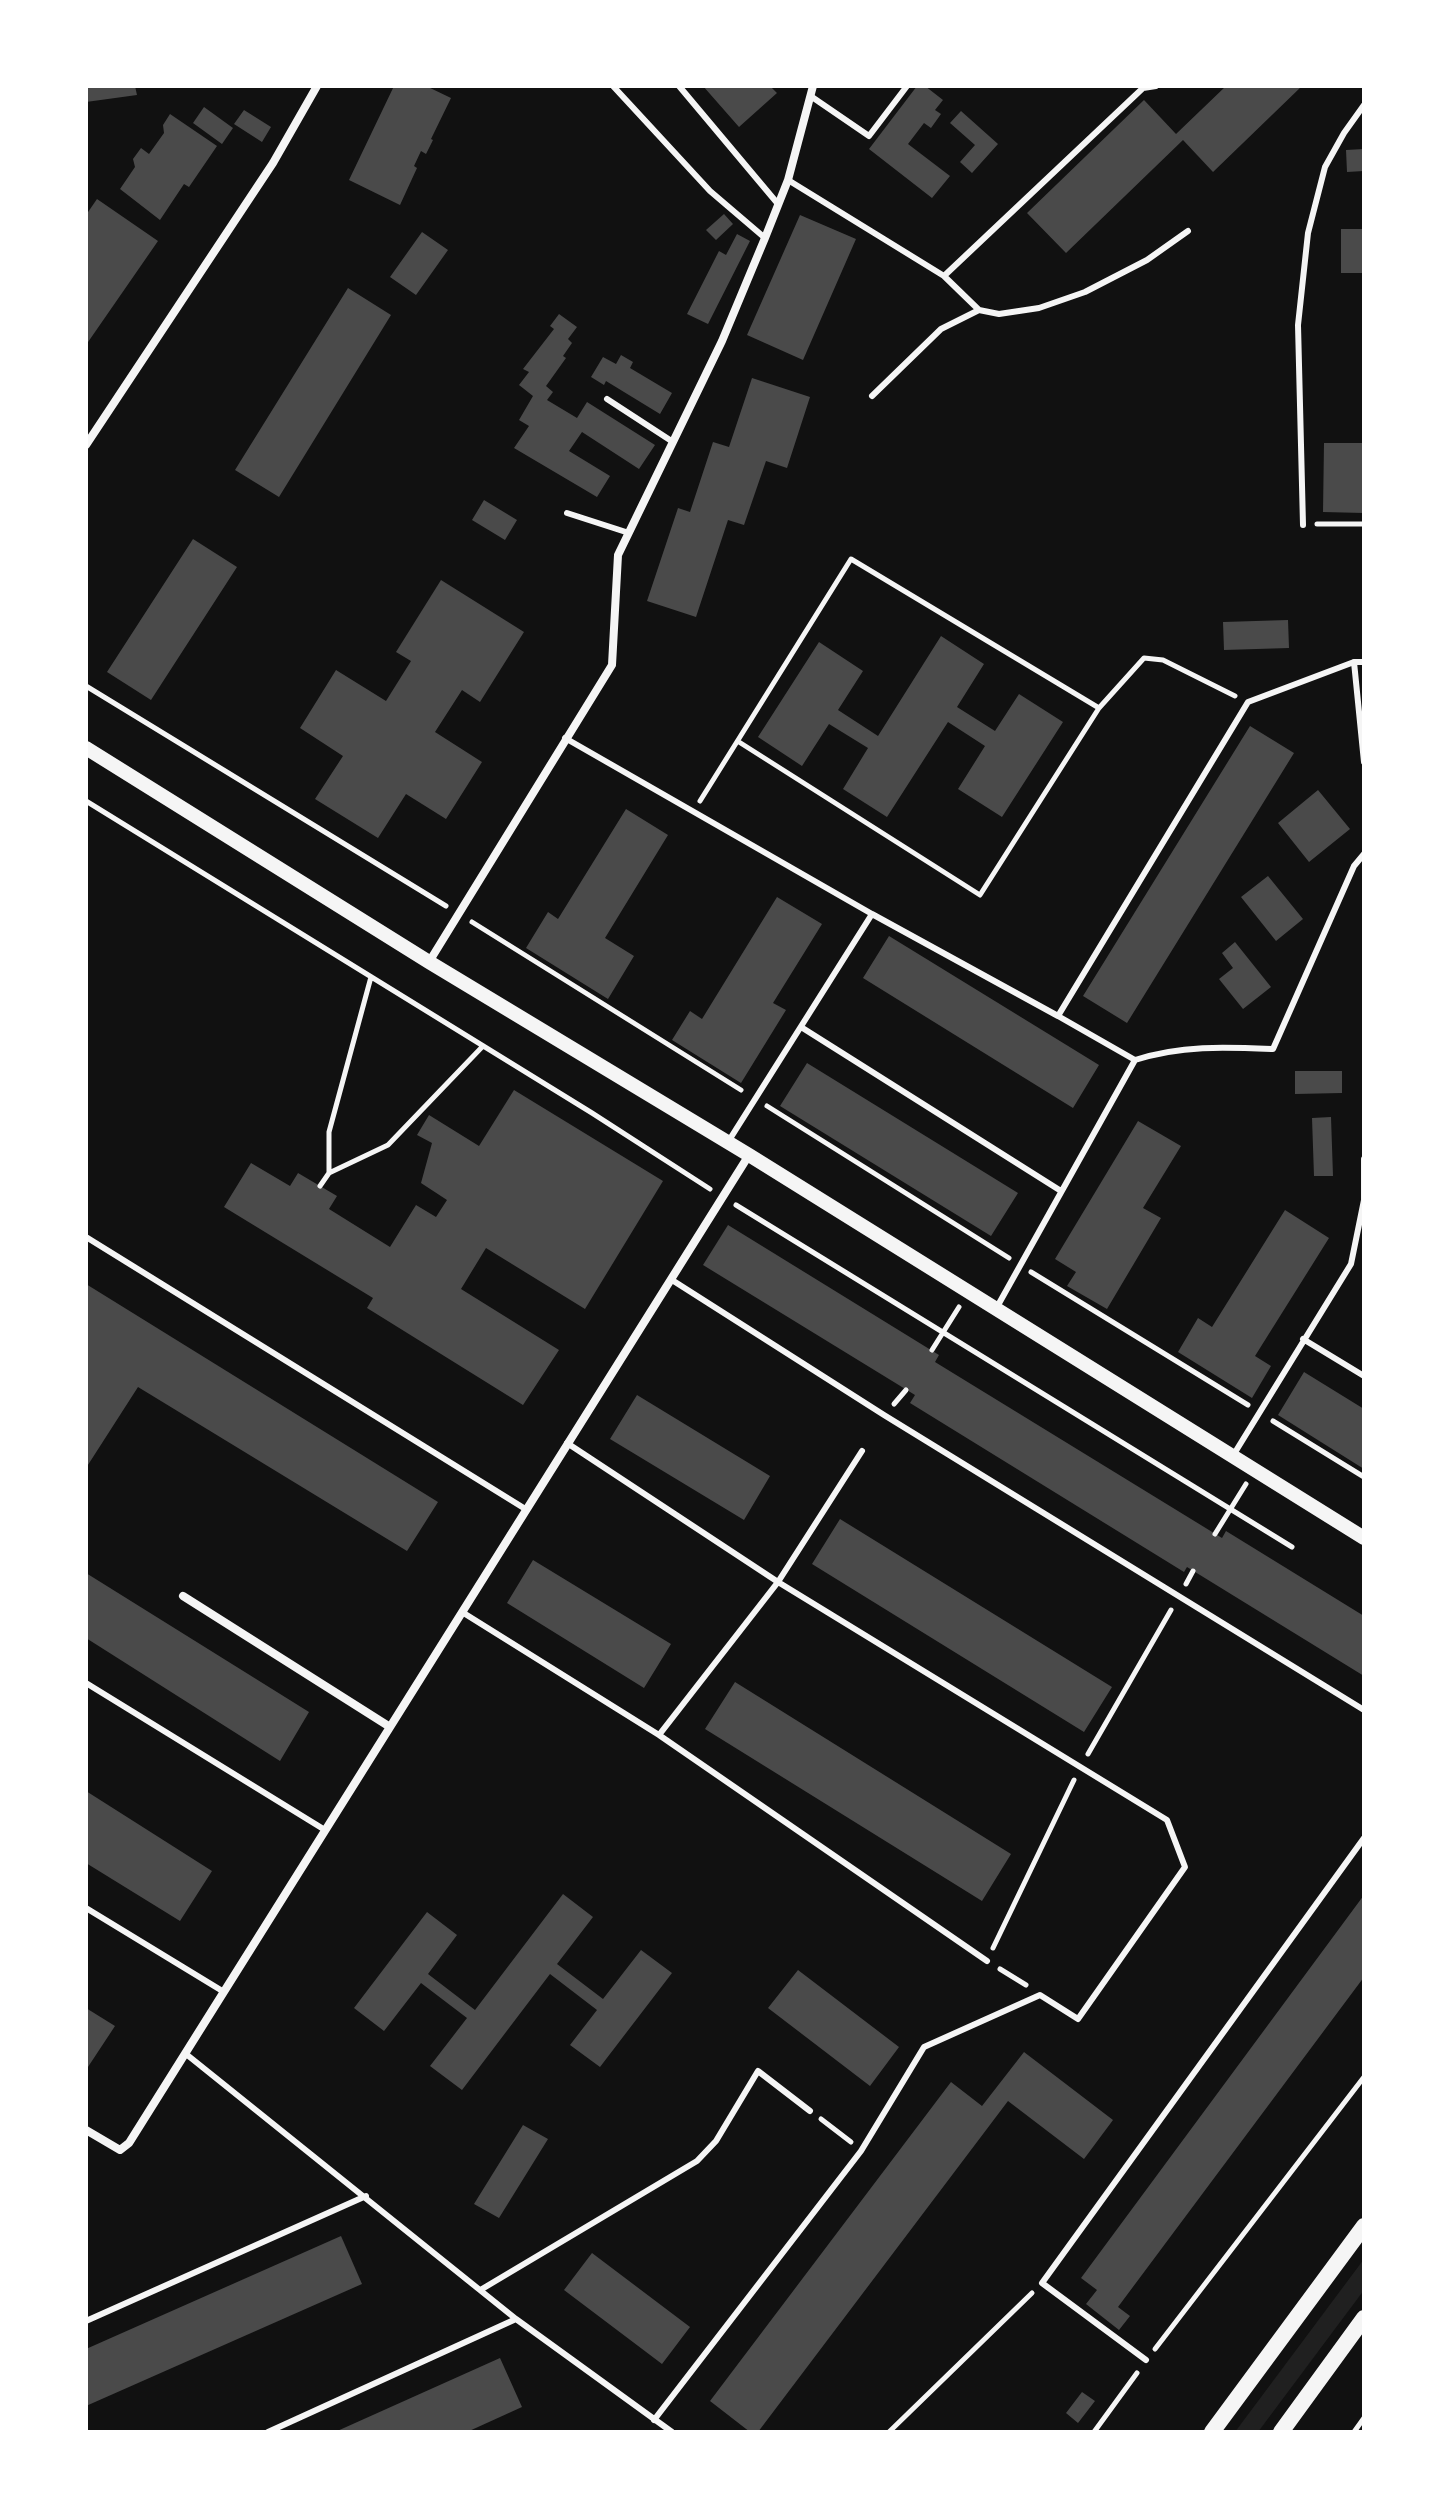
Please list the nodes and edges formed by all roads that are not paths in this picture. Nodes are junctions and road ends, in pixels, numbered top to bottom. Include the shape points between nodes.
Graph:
1 (317, 86) edge
2 (613, 86) edge
3 (679, 86) edge
4 (813, 86) edge
5 (907, 86) edge
6 (1156, 86) edge
7 (812, 97) junction
8 (1364, 105) edge
9 (788, 180) junction
10 (778, 204) junction
11 (1188, 231) dead end
12 (765, 238) junction
13 (944, 276) junction
14 (979, 310) junction
15 (872, 396) dead end
16 (607, 399) dead end
17 (673, 442) junction
18 (86, 445) edge
19 (567, 513) dead end
20 (1303, 525) road end
21 (629, 533) junction
22 (1354, 662) junction
23 (1364, 662) edge
24 (565, 738) junction
25 (86, 748) edge
26 (1364, 762) edge
27 (1364, 854) edge
28 (872, 914) junction
29 (429, 962) junction
30 (1058, 1016) junction
31 (801, 1027) junction
32 (1135, 1060) junction
33 (728, 1142) junction
34 (749, 1155) junction
35 (1364, 1159) edge
36 (1061, 1191) junction
37 (1364, 1200) edge
38 (86, 1237) edge
39 (672, 1280) junction
40 (995, 1310) junction
41 (1303, 1339) junction
42 (1364, 1376) edge
43 (567, 1443) junction
44 (862, 1451) dead end
45 (1232, 1457) junction
46 (527, 1510) junction
47 (1364, 1538) edge
48 (778, 1582) junction
49 (183, 1596) dead end
50 (462, 1612) junction
51 (86, 1683) edge
52 (1364, 1710) edge
53 (390, 1727) junction
54 (659, 1735) junction
55 (325, 1830) junction
56 (1364, 1838) edge
57 (86, 1908) edge
58 (987, 1961) road end
59 (224, 1992) junction
60 (186, 2054) junction
61 (810, 2111) road end
62 (86, 2130) edge
63 (366, 2196) junction
64 (1364, 2226) edge
65 (482, 2289) junction
66 (1364, 2318) edge
67 (516, 2319) junction
68 (86, 2321) edge
69 (1146, 2360) road end
70 (654, 2420) junction
71 (268, 2432) edge
72 (672, 2432) edge
73 (1212, 2432) edge
74 (1281, 2432) edge

1 - 18 street via 273,163
2 - 12 lane via 710,191
3 - 10 lane
4 - 7 street
5 - 7 lane via 869,136
6 - 13 lane via 1143,88
7 - 9 street
8 - 20 lane via 1325,167 1308,233 1298,325
9 - 10 street
9 - 13 lane
10 - 12 street
11 - 14 lane via 1147,260 1085,292 1039,308 999,314
12 - 17 street
13 - 14 lane
14 - 15 lane via 941,329
16 - 17 lane
17 - 21 street
19 - 21 lane
21 - 24 street via 618,555 612,665
22 - 23 lane
22 - 26 lane
22 - 30 lane via 1248,702
24 - 28 lane
24 - 29 street
25 - 29 street
27 - 32 lane via 1273,1049 1164,1050
28 - 30 lane
28 - 31 lane
29 - 33 street
30 - 32 lane
31 - 33 lane
31 - 36 lane
32 - 36 lane
33 - 34 street
34 - 39 street
34 - 40 street
35 - 37 lane
36 - 40 lane
37 - 41 lane via 1351,1264
38 - 46 lane
39 - 43 street
39 - 52 lane
40 - 45 street
41 - 42 lane
41 - 45 lane
43 - 46 street
43 - 48 lane
44 - 48 lane
45 - 47 street
46 - 50 street
48 - 54 lane
48 - 70 lane via 1167,1820 1185,1867 1078,2019 1040,1995 924,2047 861,2151
49 - 53 street
50 - 53 street
50 - 54 lane
51 - 55 lane
53 - 55 street
54 - 58 lane
55 - 59 street
56 - 69 lane via 1042,2283
57 - 59 lane
59 - 60 street
60 - 62 street via 120,2150
60 - 63 lane
61 - 65 lane via 758,2071 716,2141 697,2161
63 - 65 lane
63 - 68 lane
64 - 73 main road
65 - 67 lane
66 - 74 main road
67 - 70 lane
67 - 71 lane
70 - 72 lane

